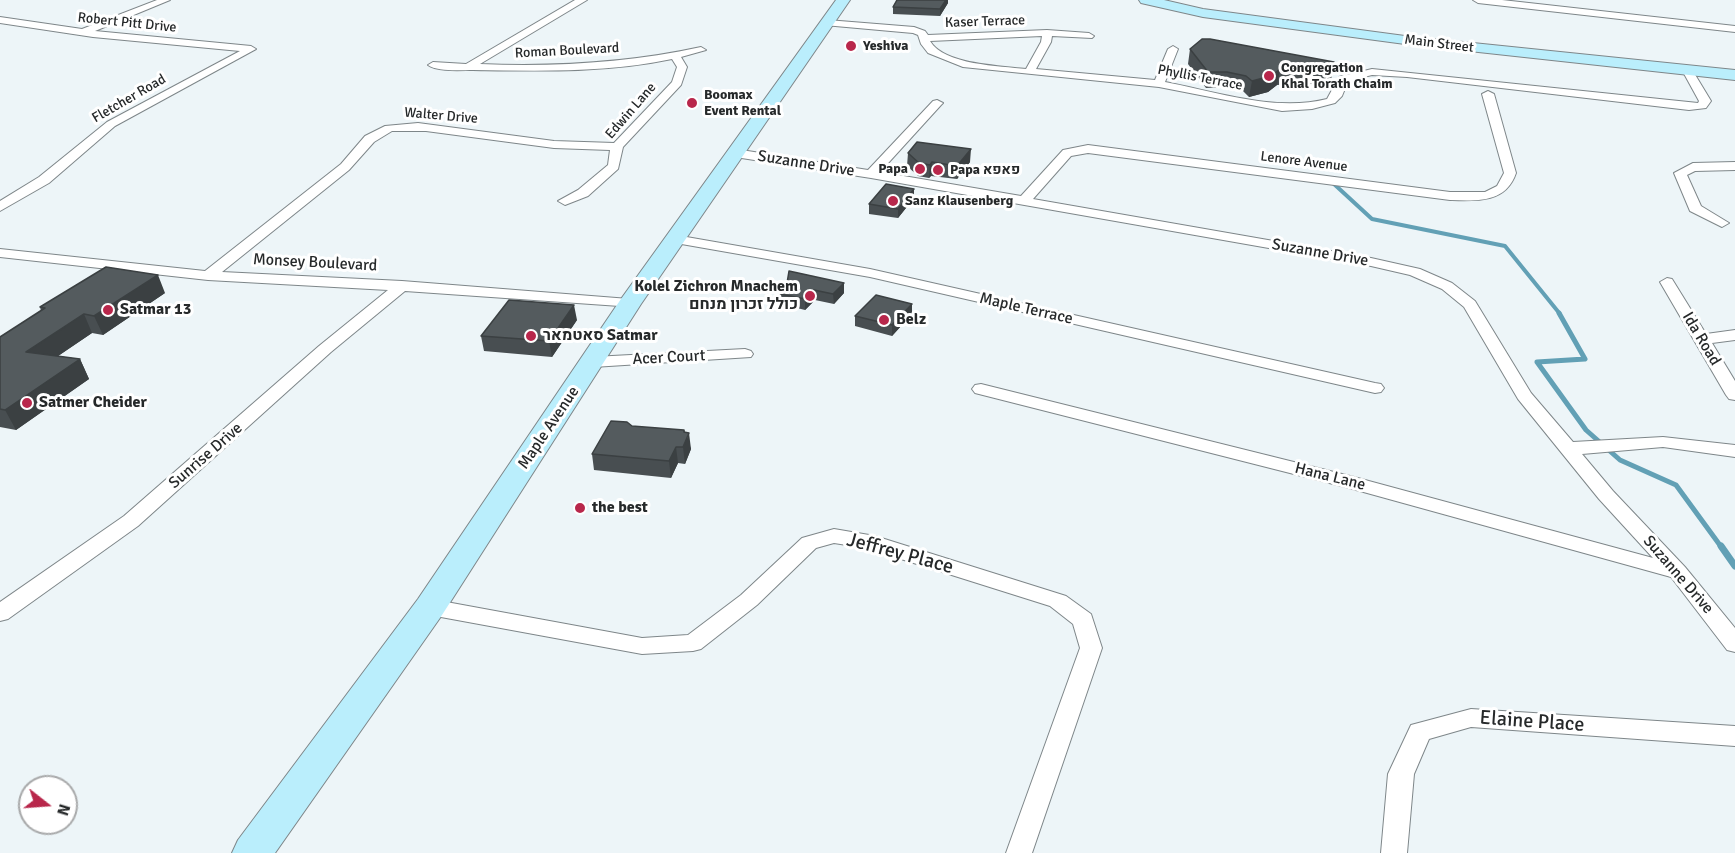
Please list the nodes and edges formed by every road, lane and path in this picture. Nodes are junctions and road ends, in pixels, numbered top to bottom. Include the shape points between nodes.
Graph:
1 (165, 0) edge
2 (582, 0) edge
3 (843, 0) edge
4 (1146, 0) edge
5 (1478, 0) edge
6 (1517, 2) edge
7 (0, 20) edge
8 (827, 23) junction
9 (28, 24) junction
10 (1735, 29) edge
11 (9, 31) dead end
12 (82, 33) junction
13 (1047, 33) junction
14 (1089, 36) dead end
15 (924, 38) junction
16 (251, 49) joint
17 (1173, 49) dead end
18 (701, 50) dead end
19 (675, 57) junction
20 (433, 65) dead end
21 (468, 67) junction
22 (1687, 70) junction
23 (1029, 72) junction
24 (1735, 75) edge
25 (1159, 84) junction
26 (1488, 94) dead end
27 (938, 103) dead end
28 (617, 146) junction
29 (735, 153) junction
30 (1735, 166) edge
31 (871, 174) junction
32 (564, 201) dead end
33 (1023, 202) junction
34 (0, 207) edge
35 (1722, 223) dead end
36 (675, 239) junction
37 (0, 253) edge
38 (18, 255) junction
39 (0, 263) edge
40 (208, 276) junction
41 (1667, 282) dead end
42 (402, 286) junction
43 (629, 304) junction
44 (1735, 335) edge
45 (1702, 339) junction
46 (745, 354) dead end
47 (593, 362) junction
48 (1375, 388) dead end
49 (981, 389) dead end
50 (1735, 395) edge
51 (1568, 448) junction
52 (1735, 451) edge
53 (1678, 572) junction
54 (430, 607) junction
55 (0, 613) edge
56 (1735, 644) edge
57 (1735, 736) edge
58 (252, 853) edge
59 (1019, 853) edge
60 (1394, 853) edge

1 - 12 street
2 - 21 street
3 - 8 street, Maple Avenue
4 - 22 street, Main Street via 1203,13 1338,32
5 - 6 street
6 - 10 street
7 - 9 street, Robert Pitt Drive
8 - 15 street, Phyllis Terrace via 908,28 919,31
8 - 29 street, Maple Avenue
9 - 11 street
9 - 12 street, Robert Pitt Drive
12 - 16 street, Robert Pitt Drive
13 - 14 street, Kaser Terrace
13 - 15 street, Kaser Terrace
13 - 23 street, Kaser Terrace
15 - 23 street, Phyllis Terrace via 932,51 948,59 985,68
16 - 34 street, Fletcher Road via 111,124 44,180
17 - 25 street
18 - 19 street, Roman Boulevard
19 - 21 street, Roman Boulevard via 554,69
19 - 28 street, Edwin Lane via 682,67 677,83
20 - 21 street, Roman Boulevard
22 - 24 street, Main Street
22 - 25 street, Phyllis Terrace via 1705,101 1702,106 1388,72 1350,76 1343,79 1331,101 1299,108 1251,103
23 - 25 street, Phyllis Terrace
26 - 33 street, Lenore Avenue via 1510,173 1503,189 1482,196 1439,194 1088,149 1067,153
27 - 31 street
28 - 32 street, Edwin Lane via 614,166 583,193
28 - 40 street, Walter Drive via 588,149 458,131 389,128 370,139 345,167
29 - 31 street, Suzanne Drive
29 - 36 street, Maple Avenue
30 - 35 street via 1693,167 1680,173 1695,208
31 - 33 street, Suzanne Drive
33 - 51 street, Suzanne Drive via 1371,262 1415,272 1447,286 1470,304 1524,395
36 - 43 street, Maple Avenue
36 - 48 street, Maple Terrace via 870,273
37 - 38 street, Monsey Boulevard
38 - 39 street
38 - 40 street, Monsey Boulevard
40 - 42 street, Monsey Boulevard
41 - 45 street, Ida Road
42 - 43 street, Monsey Boulevard
42 - 55 street, Sunrise Drive via 131,521
43 - 47 street, Maple Avenue
44 - 45 street
45 - 50 street, Ida Road
46 - 47 street, Acer Court
47 - 54 street, Maple Avenue
49 - 53 street, Hana Lane via 1354,483
51 - 52 street via 1663,442
51 - 53 street, Suzanne Drive
53 - 56 street, Suzanne Drive
54 - 58 street, Maple Avenue
54 - 59 street, Jeffrey Place via 642,646 693,643 749,600 809,543 834,536 868,541 1058,601 1083,620 1091,648
57 - 60 street, Elaine Place via 1471,718 1420,732 1401,774

